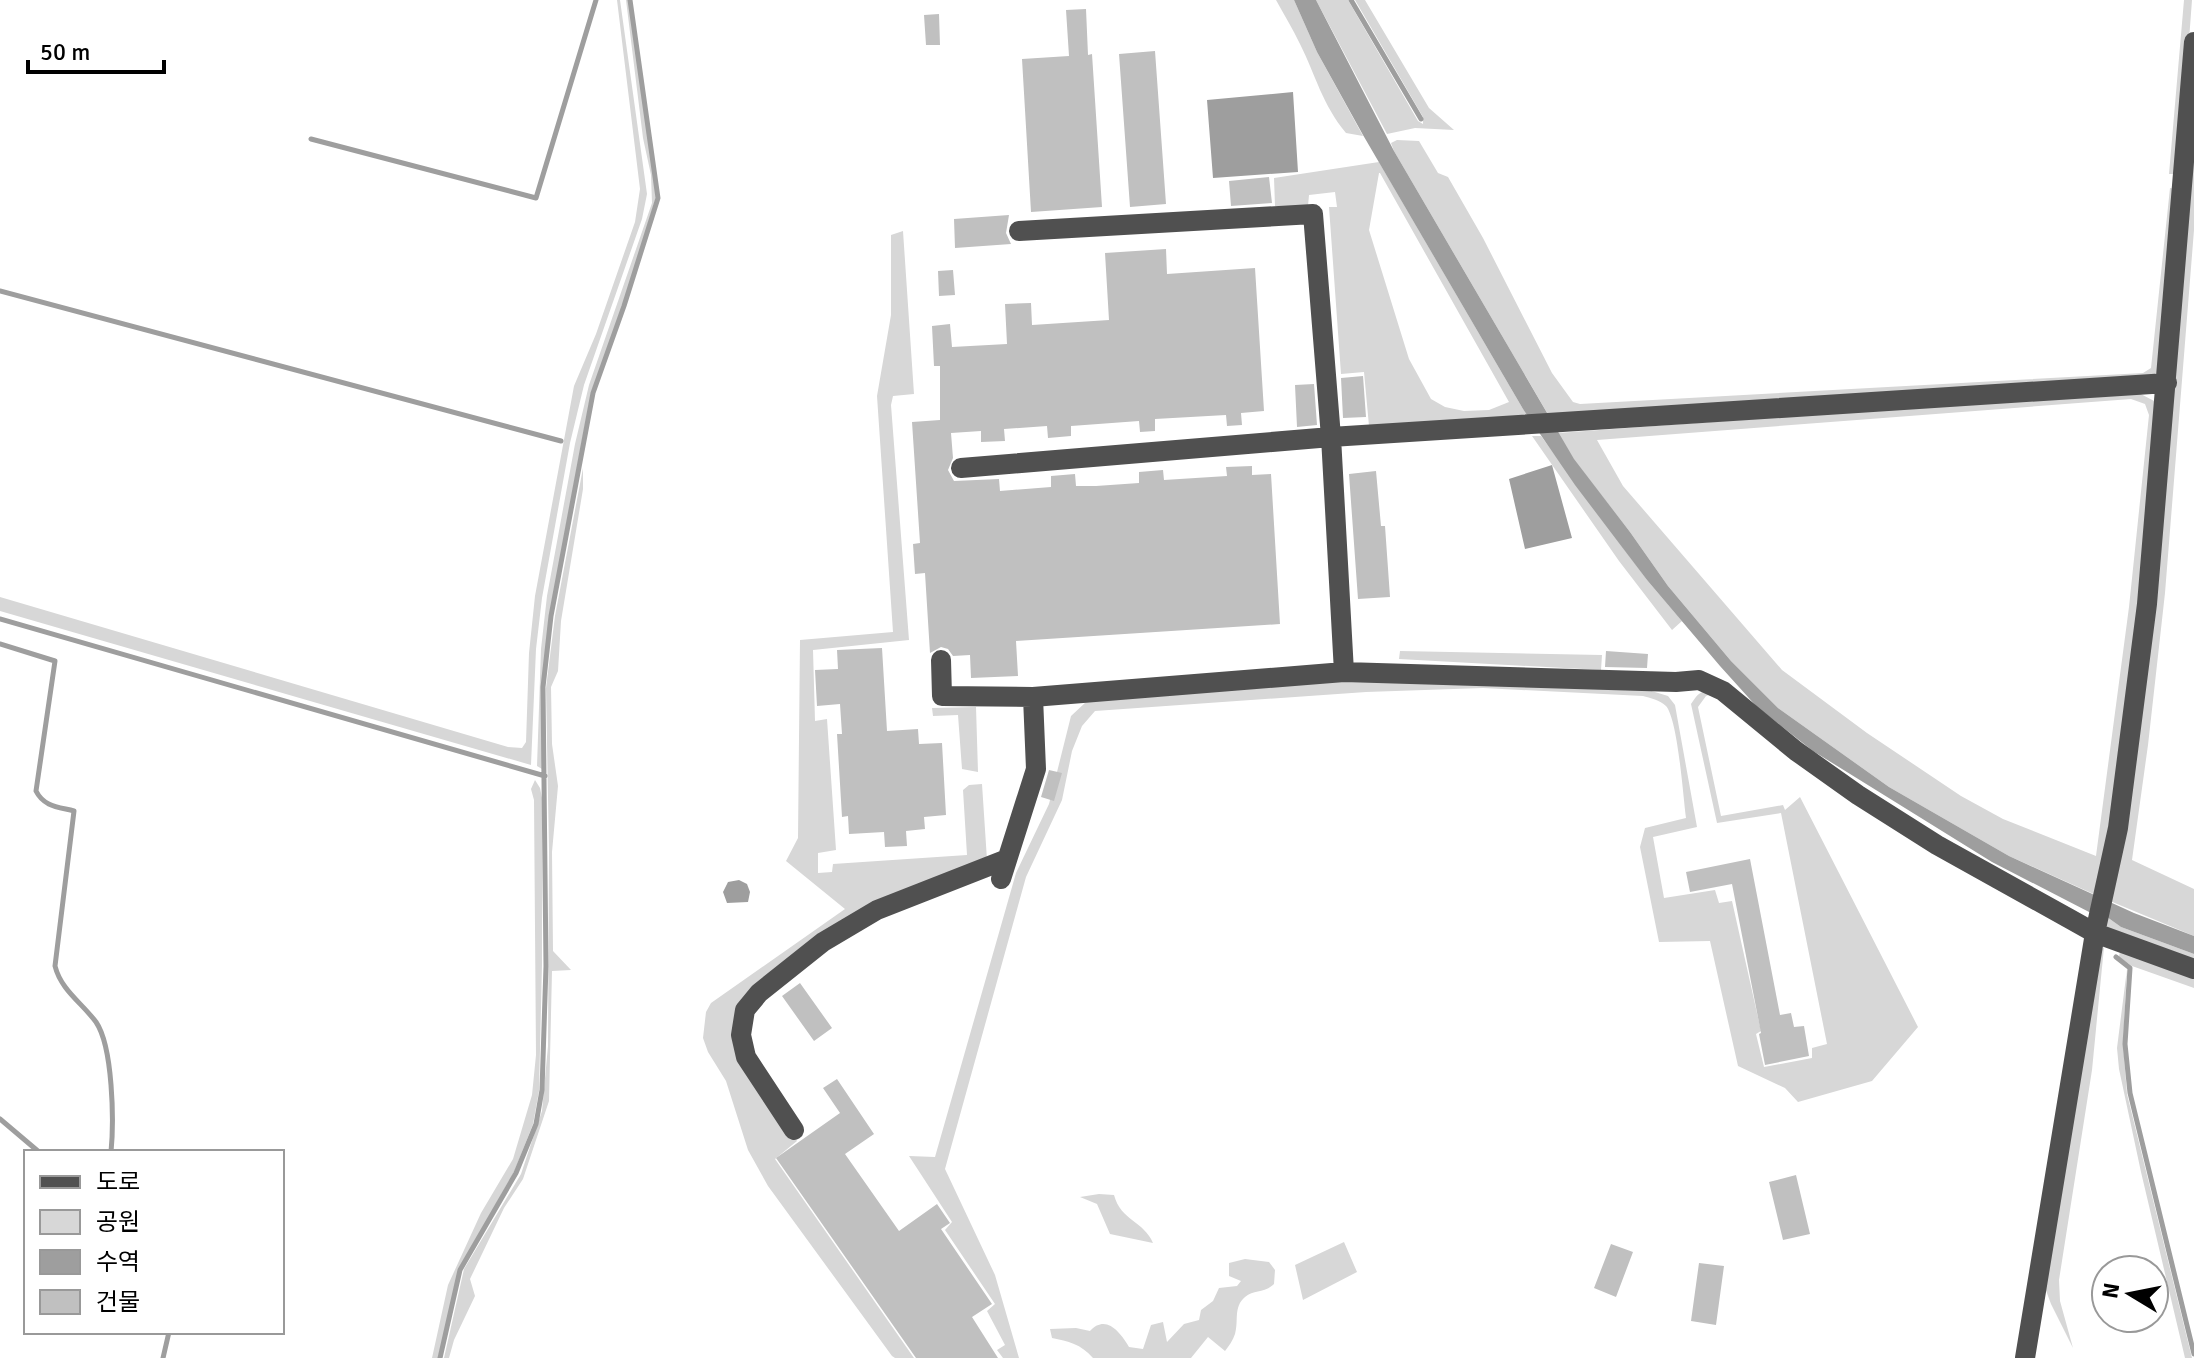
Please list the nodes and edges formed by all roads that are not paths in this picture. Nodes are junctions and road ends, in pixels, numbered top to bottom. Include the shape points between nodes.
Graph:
1 (2194, 42) edge
2 (1019, 231) dead end
3 (2167, 383) junction
4 (1331, 437) junction
5 (961, 468) dead end
6 (941, 660) dead end
7 (1344, 672) junction
8 (1033, 697) junction
9 (1007, 859) junction
10 (1001, 879) dead end
11 (2096, 926) junction
12 (2194, 969) edge
13 (794, 1130) dead end
14 (2025, 1358) edge

1 - 3 street
2 - 4 street via 1313,214
3 - 4 street
3 - 11 street via 2147,604 2118,828
4 - 5 street
4 - 7 street
6 - 8 street via 942,696
7 - 8 street
7 - 11 street via 1699,680 1723,691 1796,751 1937,845
8 - 9 street via 1036,769
9 - 10 street
9 - 13 street via 877,910 823,942 745,1010 741,1035 746,1057
11 - 12 street
11 - 14 street

